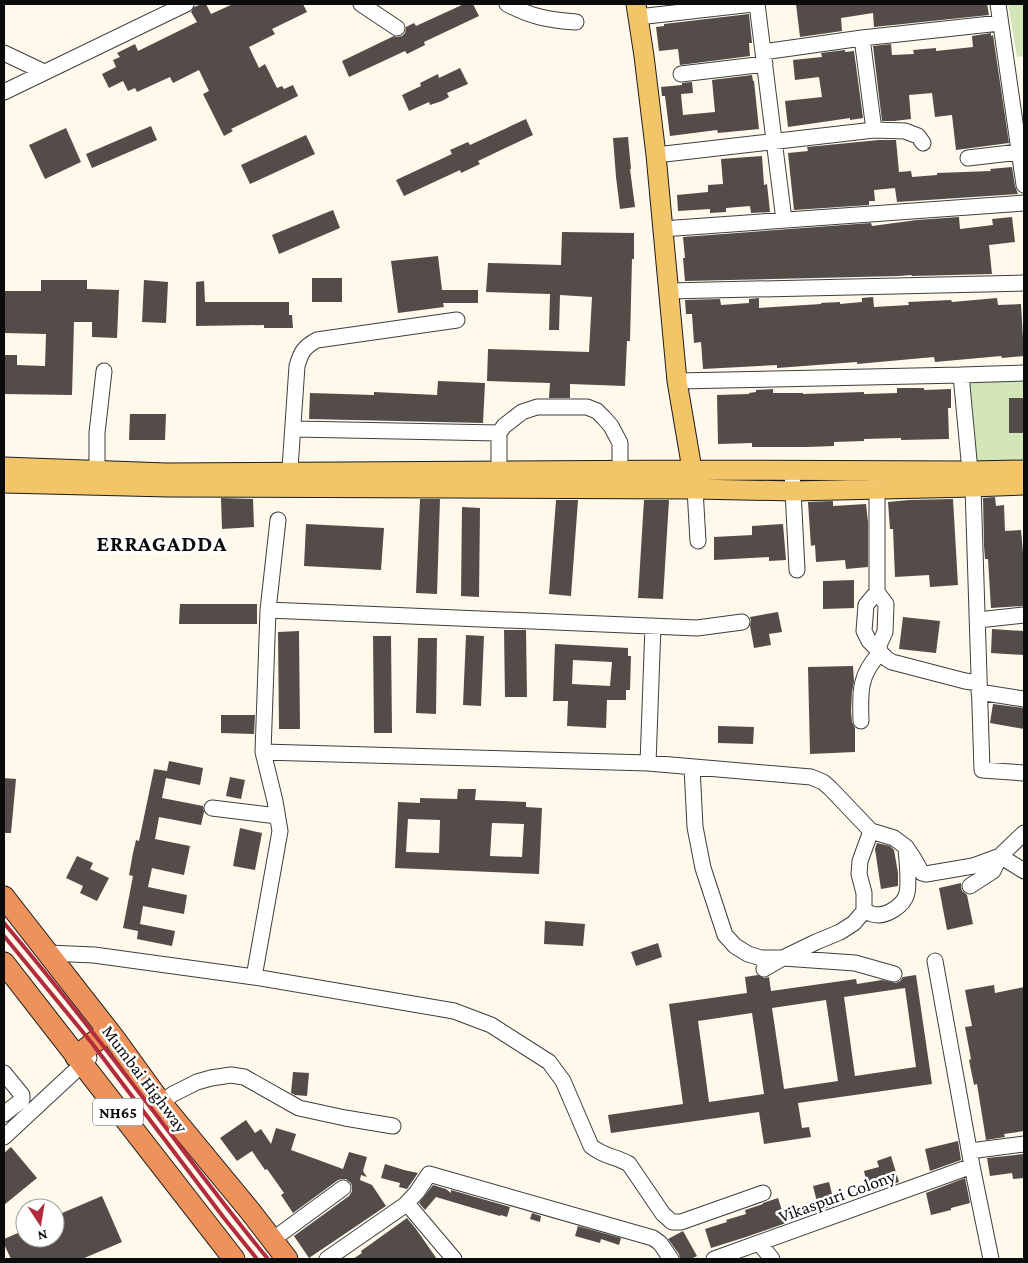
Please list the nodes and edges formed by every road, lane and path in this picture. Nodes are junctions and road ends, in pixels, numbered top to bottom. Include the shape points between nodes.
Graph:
1 (186, 4) edge
2 (361, 4) edge
3 (507, 4) edge
4 (753, 4) edge
5 (757, 4) edge
6 (998, 4) edge
7 (637, 10) edge
8 (576, 22) dead end
9 (1000, 22) junction
10 (397, 28) dead end
11 (862, 38) junction
12 (4, 53) edge
13 (764, 58) junction
14 (44, 72) junction
15 (681, 74) dead end
16 (4, 92) edge
17 (874, 130) junction
18 (774, 142) junction
19 (923, 143) dead end
20 (1020, 152) junction
21 (656, 154) junction
22 (968, 158) dead end
23 (1024, 185) edge
24 (1024, 203) edge
25 (784, 220) junction
26 (662, 229) junction
27 (1024, 283) edge
28 (668, 291) junction
29 (457, 320) dead end
30 (104, 371) dead end
31 (1024, 373) edge
32 (961, 375) junction
33 (677, 381) junction
34 (294, 429) junction
35 (499, 433) junction
36 (4, 467) edge
37 (620, 470) junction
38 (692, 470) junction
39 (792, 470) junction
40 (1024, 470) edge
41 (97, 471) junction
42 (499, 471) junction
43 (290, 479) junction
44 (971, 479) junction
45 (877, 480) junction
46 (4, 483) edge
47 (1024, 485) edge
48 (695, 489) junction
49 (793, 491) junction
50 (278, 520) dead end
51 (698, 541) dead end
52 (797, 570) dead end
53 (877, 588) junction
54 (268, 610) junction
55 (1024, 615) edge
56 (978, 620) junction
57 (742, 622) dead end
58 (653, 626) junction
59 (880, 653) junction
60 (979, 688) junction
61 (1024, 700) edge
62 (861, 721) dead end
63 (263, 752) junction
64 (648, 763) junction
65 (692, 767) junction
66 (1024, 773) edge
67 (212, 808) dead end
68 (277, 816) junction
69 (871, 831) junction
70 (1024, 833) edge
71 (906, 847) junction
72 (1000, 856) junction
73 (1024, 871) edge
74 (970, 886) dead end
75 (4, 897) edge
76 (864, 910) junction
77 (48, 953) junction
78 (783, 958) junction
79 (934, 961) dead end
80 (4, 964) edge
81 (764, 969) dead end
82 (894, 974) dead end
83 (254, 977) junction
84 (111, 1035) junction
85 (79, 1061) junction
86 (4, 1073) edge
87 (161, 1103) junction
88 (4, 1114) edge
89 (393, 1126) dead end
90 (4, 1137) edge
91 (1024, 1144) edge
92 (971, 1159) junction
93 (343, 1188) dead end
94 (763, 1193) dead end
95 (405, 1205) junction
96 (272, 1240) junction
97 (760, 1244) junction
98 (234, 1259) edge
99 (288, 1259) edge
100 (326, 1259) edge
101 (454, 1259) edge
102 (671, 1259) edge
103 (714, 1259) edge
104 (772, 1259) edge
105 (992, 1259) edge

1 - 14 street
2 - 10 street
3 - 8 street via 540,18
4 - 7 street
5 - 13 street
6 - 9 street
7 - 21 main road
9 - 11 street
9 - 20 street
11 - 13 street
11 - 17 street
12 - 14 street
13 - 15 street
13 - 18 street
14 - 16 street
17 - 18 street
17 - 19 street via 905,131 918,136
18 - 21 street
18 - 25 street
20 - 22 street
20 - 23 street
21 - 26 main road
24 - 25 street
25 - 26 street
26 - 28 main road
27 - 28 street
28 - 33 main road
29 - 34 street via 317,340 307,346 297,366
30 - 41 street via 97,433
31 - 32 street
32 - 33 street
32 - 44 street
33 - 38 main road
34 - 35 street
34 - 43 street
35 - 37 street via 512,418 537,407 597,411 620,443
35 - 42 street
36 - 41 main road
37 - 38 main road
37 - 42 main road
38 - 39 main road
38 - 48 main road
39 - 45 main road
39 - 49 street
40 - 44 main road
41 - 43 main road
42 - 43 main road
43 - 46 main road via 168,486
43 - 48 main road
44 - 45 main road
44 - 47 main road
44 - 56 street
45 - 49 main road
45 - 53 street
48 - 49 main road
48 - 51 street
49 - 52 street
50 - 54 street
53 - 59 street via 886,604 886,632 878,645
53 - 59 street via 866,605 864,631
54 - 58 street
54 - 63 street
55 - 56 street
56 - 60 street
57 - 58 street via 698,628
58 - 64 street
59 - 60 street via 892,662 965,681
59 - 62 street via 863,678
60 - 61 street
60 - 66 street via 982,770
63 - 64 street
63 - 68 street
64 - 65 street
65 - 69 street via 812,777 830,788
65 - 78 street via 695,827 703,868 725,935 734,946 748,954
67 - 68 street
68 - 83 street via 280,831
69 - 71 street via 894,838
69 - 76 street via 860,861
70 - 72 street
71 - 72 street via 919,870 926,874 973,866
71 - 76 street via 907,893 903,901 896,908 880,914
72 - 73 street
72 - 74 street via 993,871
75 - 77 highway, Mumbai Highway / NH65
76 - 78 street via 854,923 840,932
77 - 83 street via 94,954
77 - 84 highway, Mumbai Highway / NH65
78 - 81 street
78 - 82 street via 855,963
79 - 92 street
80 - 85 highway, NH65
83 - 94 street via 454,1011 491,1025 549,1062 562,1081 591,1146 629,1164 672,1222 681,1222
84 - 85 highway
84 - 87 highway, Mumbai Highway / NH65
85 - 90 street
85 - 98 highway, NH65
86 - 88 street via 22,1095 22,1100
87 - 89 street via 197,1082 231,1075 244,1077 299,1108
87 - 96 highway, Mumbai Highway / NH65
91 - 92 street, Vikaspuri Colony
92 - 97 street, Vikaspuri Colony
92 - 105 street
93 - 96 street
95 - 100 street
95 - 101 street
95 - 102 street via 429,1174 654,1238
96 - 99 highway, Mumbai Highway / NH65
97 - 103 street, Vikaspuri Colony
97 - 104 street

